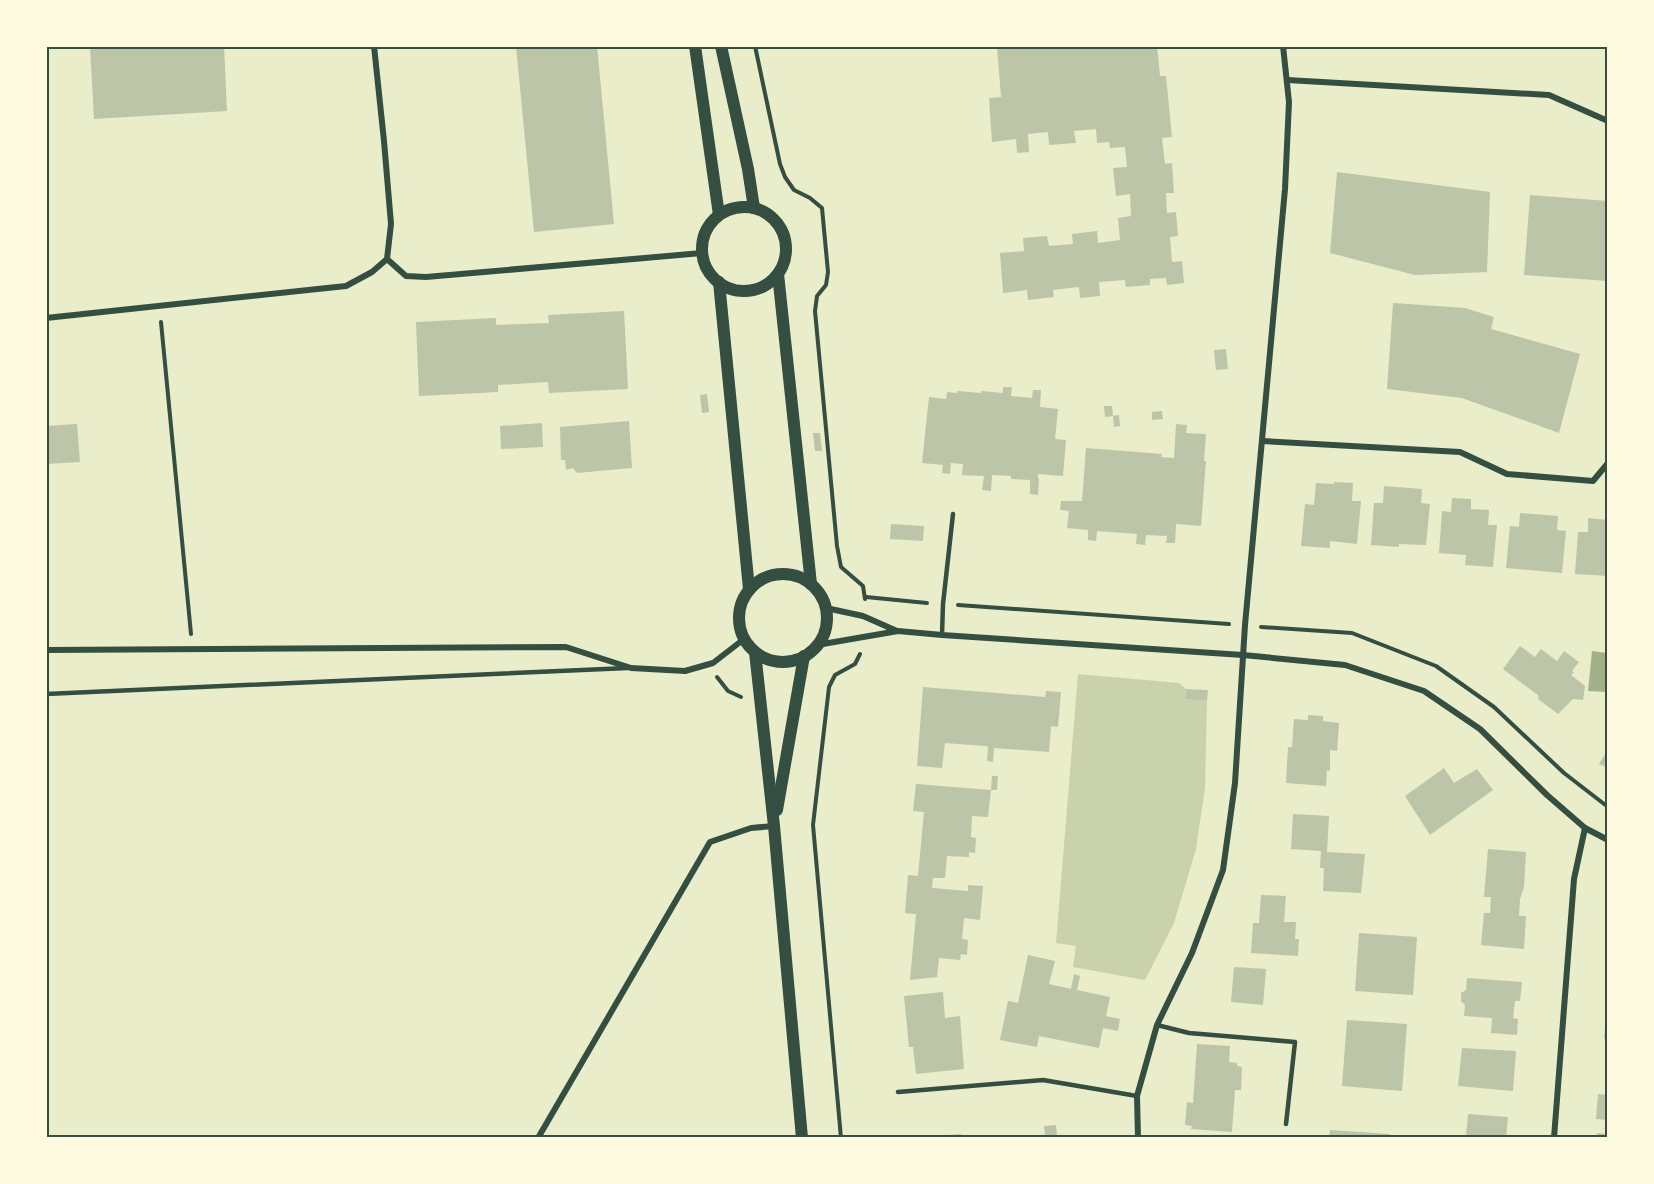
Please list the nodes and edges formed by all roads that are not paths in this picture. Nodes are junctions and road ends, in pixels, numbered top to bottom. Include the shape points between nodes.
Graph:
1 (374, 46) edge
2 (695, 46) edge
3 (721, 46) edge
4 (1283, 46) edge
5 (1287, 80) junction
6 (1608, 120) edge
7 (754, 208) junction
8 (719, 215) junction
9 (702, 253) junction
10 (387, 259) junction
11 (778, 274) junction
12 (719, 282) junction
13 (46, 318) edge
14 (1262, 441) junction
15 (1608, 463) edge
16 (953, 514) dead end
17 (811, 584) junction
18 (749, 589) junction
19 (826, 608) junction
20 (898, 631) junction
21 (942, 635) junction
22 (744, 639) junction
23 (817, 645) junction
24 (46, 650) edge
25 (755, 652) junction
26 (1243, 655) junction
27 (804, 656) junction
28 (631, 668) junction
29 (46, 694) edge
30 (774, 826) junction
31 (1585, 828) junction
32 (1608, 840) edge
33 (1157, 1025) junction
34 (898, 1092) dead end
35 (1137, 1095) junction
36 (1286, 1124) dead end
37 (538, 1137) edge
38 (802, 1137) edge
39 (1137, 1137) edge
40 (1554, 1137) edge

1 - 10 street via 391,224
2 - 8 main road
3 - 7 main road
4 - 5 street
5 - 6 street via 1549,95
5 - 14 street via 1285,189
7 - 8 main road via 730,209
7 - 11 main road via 766,213 783,234 784,262
8 - 9 main road via 705,232
9 - 10 street via 426,277 406,276
9 - 12 main road
10 - 13 street via 346,286
11 - 12 main road via 757,289 743,291
11 - 17 main road
12 - 18 main road
14 - 15 street via 1460,452 1507,474 1593,481
14 - 26 street
16 - 21 lane
17 - 18 main road via 800,577 772,575
17 - 19 main road
18 - 22 main road via 739,613
19 - 20 street via 863,616
19 - 23 main road via 824,634
20 - 21 street
20 - 23 street
21 - 26 street
22 - 25 main road
22 - 28 street via 713,663 686,671
23 - 27 main road
24 - 28 street via 566,646
25 - 27 main road via 779,662
25 - 30 main road
26 - 31 street via 1345,665 1424,691 1480,729
26 - 33 street via 1223,870 1192,953
27 - 30 main road
28 - 29 lane
30 - 37 street via 751,828 710,842
30 - 38 main road
31 - 32 street
31 - 40 street via 1574,879
33 - 35 street
33 - 36 lane via 1189,1033 1295,1042
34 - 35 lane via 1043,1080
35 - 39 street

